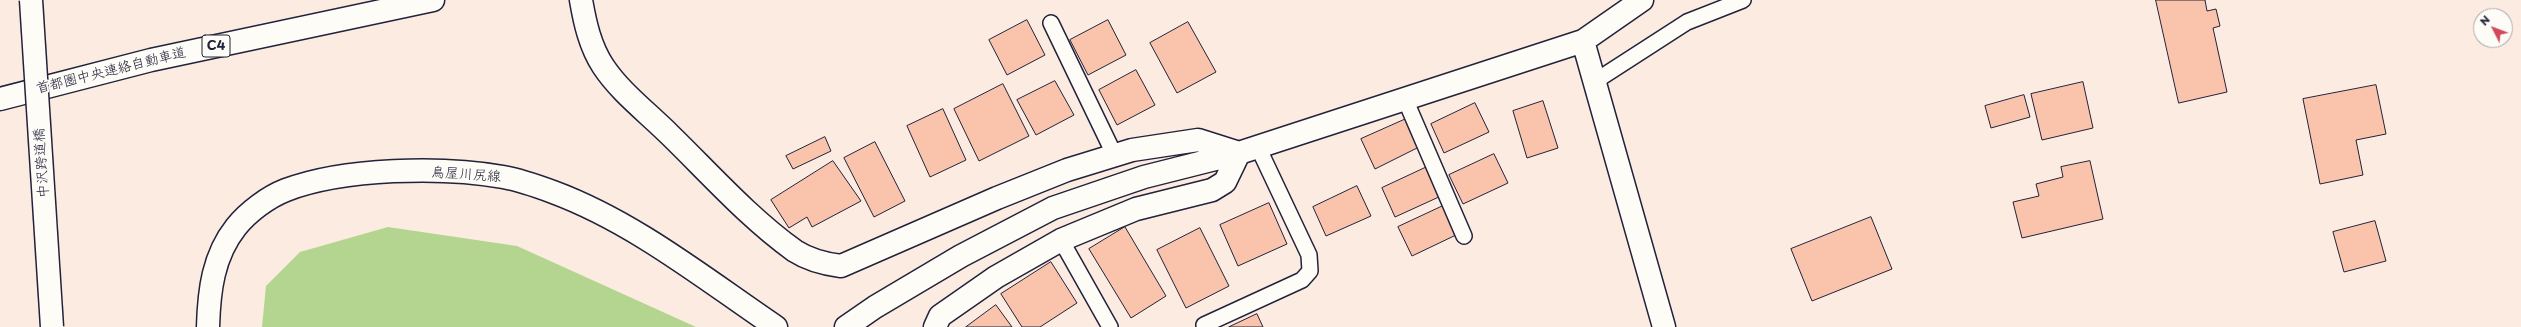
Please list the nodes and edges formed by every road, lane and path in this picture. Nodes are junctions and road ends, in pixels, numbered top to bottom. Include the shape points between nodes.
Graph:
1 (31, 0) edge
2 (433, 0) edge
3 (1642, 0) edge
4 (1743, 0) edge
5 (582, 8) edge
6 (1050, 23) dead end
7 (1583, 41) junction
8 (1594, 82) junction
9 (1405, 98) junction
10 (0, 99) edge
11 (1248, 150) junction
12 (1115, 156) junction
13 (1464, 236) dead end
14 (1061, 240) junction
15 (1204, 325) dead end
16 (52, 327) edge
17 (208, 327) edge
18 (776, 327) edge
19 (846, 327) edge
20 (935, 327) edge
21 (1110, 327) edge
22 (1664, 327) edge

1 - 16 main road, 中沢跨道橋, bridge
2 - 10 main road, 首都圏中央連絡自動車道 / C4 via 151,60
3 - 7 main road
4 - 8 lane via 1687,22
5 - 12 main road via 596,54 617,84 742,205 795,250 807,258 826,264 841,266 996,198 1067,170
6 - 12 lane
7 - 8 main road
7 - 9 main road
8 - 22 main road
9 - 11 main road
9 - 13 lane
11 - 12 main road via 1198,140 1164,144
11 - 14 main road via 1225,182 1212,190 1136,209
11 - 15 lane via 1309,255 1310,271 1302,280
11 - 19 main road via 1144,177 1053,208 962,256
14 - 20 main road via 996,277 940,316
14 - 21 lane
17 - 18 main road, 鳥屋川尻線 via 210,296 219,254 236,227 269,198 285,190 334,178 434,172 505,178 576,202 636,233

